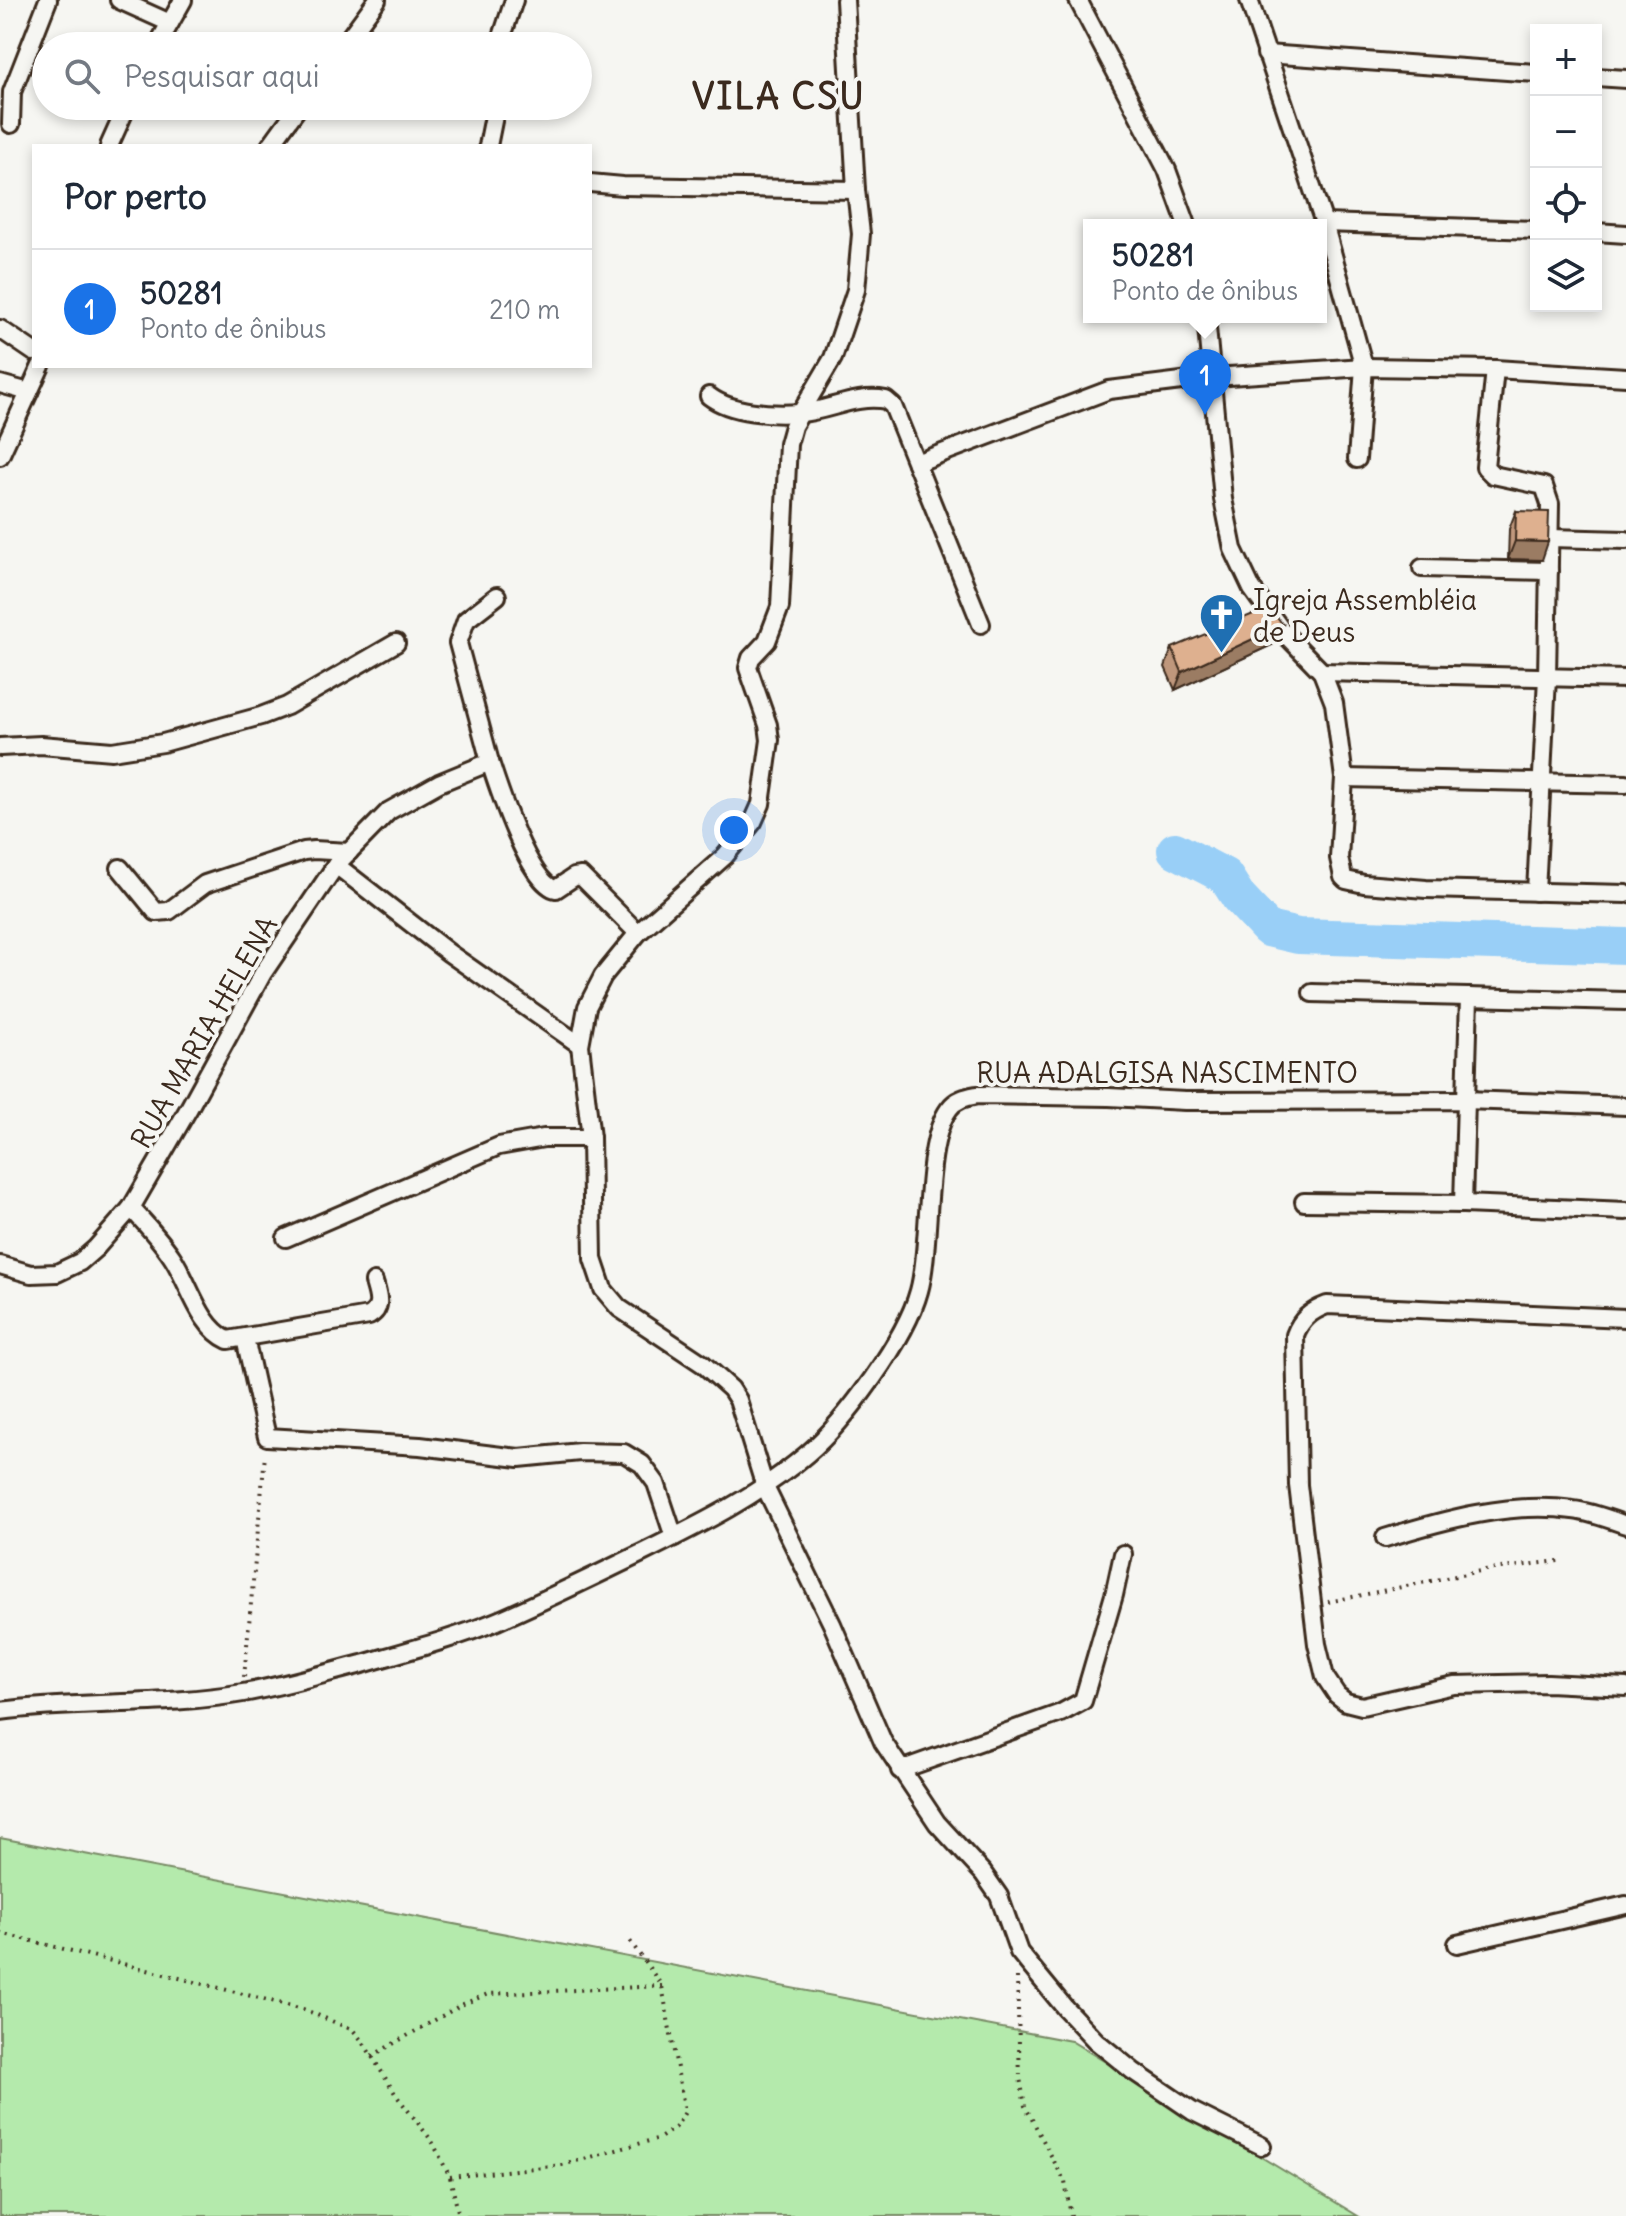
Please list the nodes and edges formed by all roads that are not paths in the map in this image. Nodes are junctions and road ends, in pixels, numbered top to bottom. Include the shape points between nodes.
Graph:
1 (48, 0) edge
2 (119, 0) edge
3 (183, 0) edge
4 (377, 0) edge
5 (514, 0) edge
6 (845, 0) edge
7 (1078, 0) edge
8 (1249, 0) edge
9 (170, 23) junction
10 (35, 32) edge
11 (165, 32) edge
12 (353, 32) edge
13 (504, 32) edge
14 (32, 41) edge
15 (1266, 54) junction
16 (1530, 73) edge
17 (1602, 77) edge
18 (1626, 79) edge
19 (121, 120) edge
20 (289, 120) edge
21 (493, 120) edge
22 (11, 124) dead end
23 (110, 144) edge
24 (271, 144) edge
25 (488, 144) edge
26 (592, 183) edge
27 (856, 190) junction
28 (1185, 219) edge
29 (1323, 219) edge
30 (1327, 223) edge
31 (1530, 230) edge
32 (1602, 232) edge
33 (1327, 234) edge
34 (1626, 234) edge
35 (1207, 323) edge
36 (0, 329) edge
37 (32, 351) edge
38 (1364, 367) junction
39 (40, 368) edge
40 (1495, 369) junction
41 (1214, 377) junction
42 (1626, 377) edge
43 (0, 384) edge
44 (29, 392) junction
45 (709, 396) dead end
46 (800, 413) junction
47 (0, 456) edge
48 (1357, 459) dead end
49 (916, 463) junction
50 (1550, 538) junction
51 (1626, 540) edge
52 (1422, 568) dead end
53 (1549, 571) junction
54 (497, 596) dead end
55 (981, 624) dead end
56 (396, 643) dead end
57 (1322, 672) junction
58 (1547, 677) junction
59 (1626, 679) edge
60 (0, 747) edge
61 (490, 762) junction
62 (1344, 778) junction
63 (1541, 781) junction
64 (1626, 784) edge
65 (349, 852) junction
66 (336, 865) junction
67 (120, 868) dead end
68 (1536, 892) junction
69 (1626, 894) edge
70 (638, 933) junction
71 (1312, 993) dead end
72 (1469, 997) junction
73 (1626, 1001) edge
74 (580, 1045) junction
75 (1465, 1100) junction
76 (1626, 1106) edge
77 (591, 1138) junction
78 (1304, 1202) dead end
79 (1463, 1204) junction
80 (131, 1208) junction
81 (1626, 1211) edge
82 (286, 1238) dead end
83 (0, 1265) edge
84 (374, 1282) dead end
85 (1626, 1318) edge
86 (245, 1338) junction
87 (765, 1487) junction
88 (1626, 1525) edge
89 (674, 1537) junction
90 (1385, 1538) dead end
91 (1123, 1554) dead end
92 (1626, 1687) edge
93 (0, 1711) edge
94 (900, 1770) junction
95 (1626, 1905) edge
96 (1457, 1944) dead end
97 (1262, 2146) dead end

1 - 10 street
2 - 9 street
3 - 9 street
4 - 12 street
5 - 13 street
6 - 27 street
7 - 28 street via 1167,170
8 - 15 street
9 - 11 street
14 - 22 street via 12,92
15 - 16 street
15 - 29 street
17 - 18 street
19 - 23 street
20 - 24 street
21 - 25 street
26 - 27 street
27 - 46 street via 861,234 856,290 833,358
30 - 31 street
32 - 34 street
33 - 38 street
35 - 41 street
36 - 37 street
38 - 40 street
38 - 41 street
38 - 48 street
39 - 44 street
40 - 42 street
40 - 50 street via 1485,467 1493,475 1544,486
41 - 49 street via 1109,390
41 - 57 street via 1223,499 1233,549 1252,589 1283,632
43 - 44 street
44 - 47 street
45 - 46 street via 750,411
46 - 49 street via 864,399 886,400
46 - 70 street via 788,444 780,607 767,641 748,668 770,740 761,804 725,856
49 - 55 street
50 - 51 street
50 - 53 street
52 - 53 street
53 - 58 street
54 - 61 street via 466,620 458,643
56 - 60 street via 287,706 163,743 112,751
57 - 58 street
57 - 62 street via 1339,725
58 - 59 street
58 - 63 street
61 - 65 street, RUA MARIA HELENA via 409,797
61 - 70 street via 515,831 545,885 556,889 581,876
62 - 63 street
62 - 68 street via 1339,858 1346,880
63 - 64 street
63 - 68 street
65 - 66 street, RUA MARIA HELENA
65 - 67 street via 304,851 205,884 162,913
66 - 74 street
66 - 80 street, RUA MARIA HELENA via 263,973
68 - 69 street
70 - 74 street via 594,992 582,1020
71 - 72 street
72 - 73 street
72 - 75 street
74 - 77 street
75 - 76 street, RUA ADALGISA NASCIMENTO
75 - 79 street
75 - 87 street, RUA ADALGISA NASCIMENTO via 977,1095 955,1102 942,1122 935,1151 926,1248 912,1311 873,1376 826,1436
77 - 82 street via 544,1138 499,1146
77 - 87 street via 593,1259 603,1289 619,1308 731,1389
78 - 79 street
79 - 81 street
80 - 83 street, RUA MARIA HELENA via 69,1270 46,1275
80 - 86 street via 170,1255 214,1331 228,1340
84 - 86 street via 378,1306 369,1316
85 - 92 street via 1327,1305 1306,1316 1295,1335 1298,1485 1317,1644 1325,1677 1346,1702 1362,1706 1454,1685
86 - 89 street via 267,1437 519,1458 624,1453 642,1464 656,1483
87 - 89 street, RUA ADALGISA NASCIMENTO
87 - 94 street
88 - 90 street via 1572,1509 1536,1508 1433,1523
89 - 93 street, RUA ADALGISA NASCIMENTO via 495,1622 308,1678 243,1693
91 - 94 street via 1083,1701
94 - 97 street via 999,1896 1019,1952 1096,2041 1192,2111
95 - 96 street

